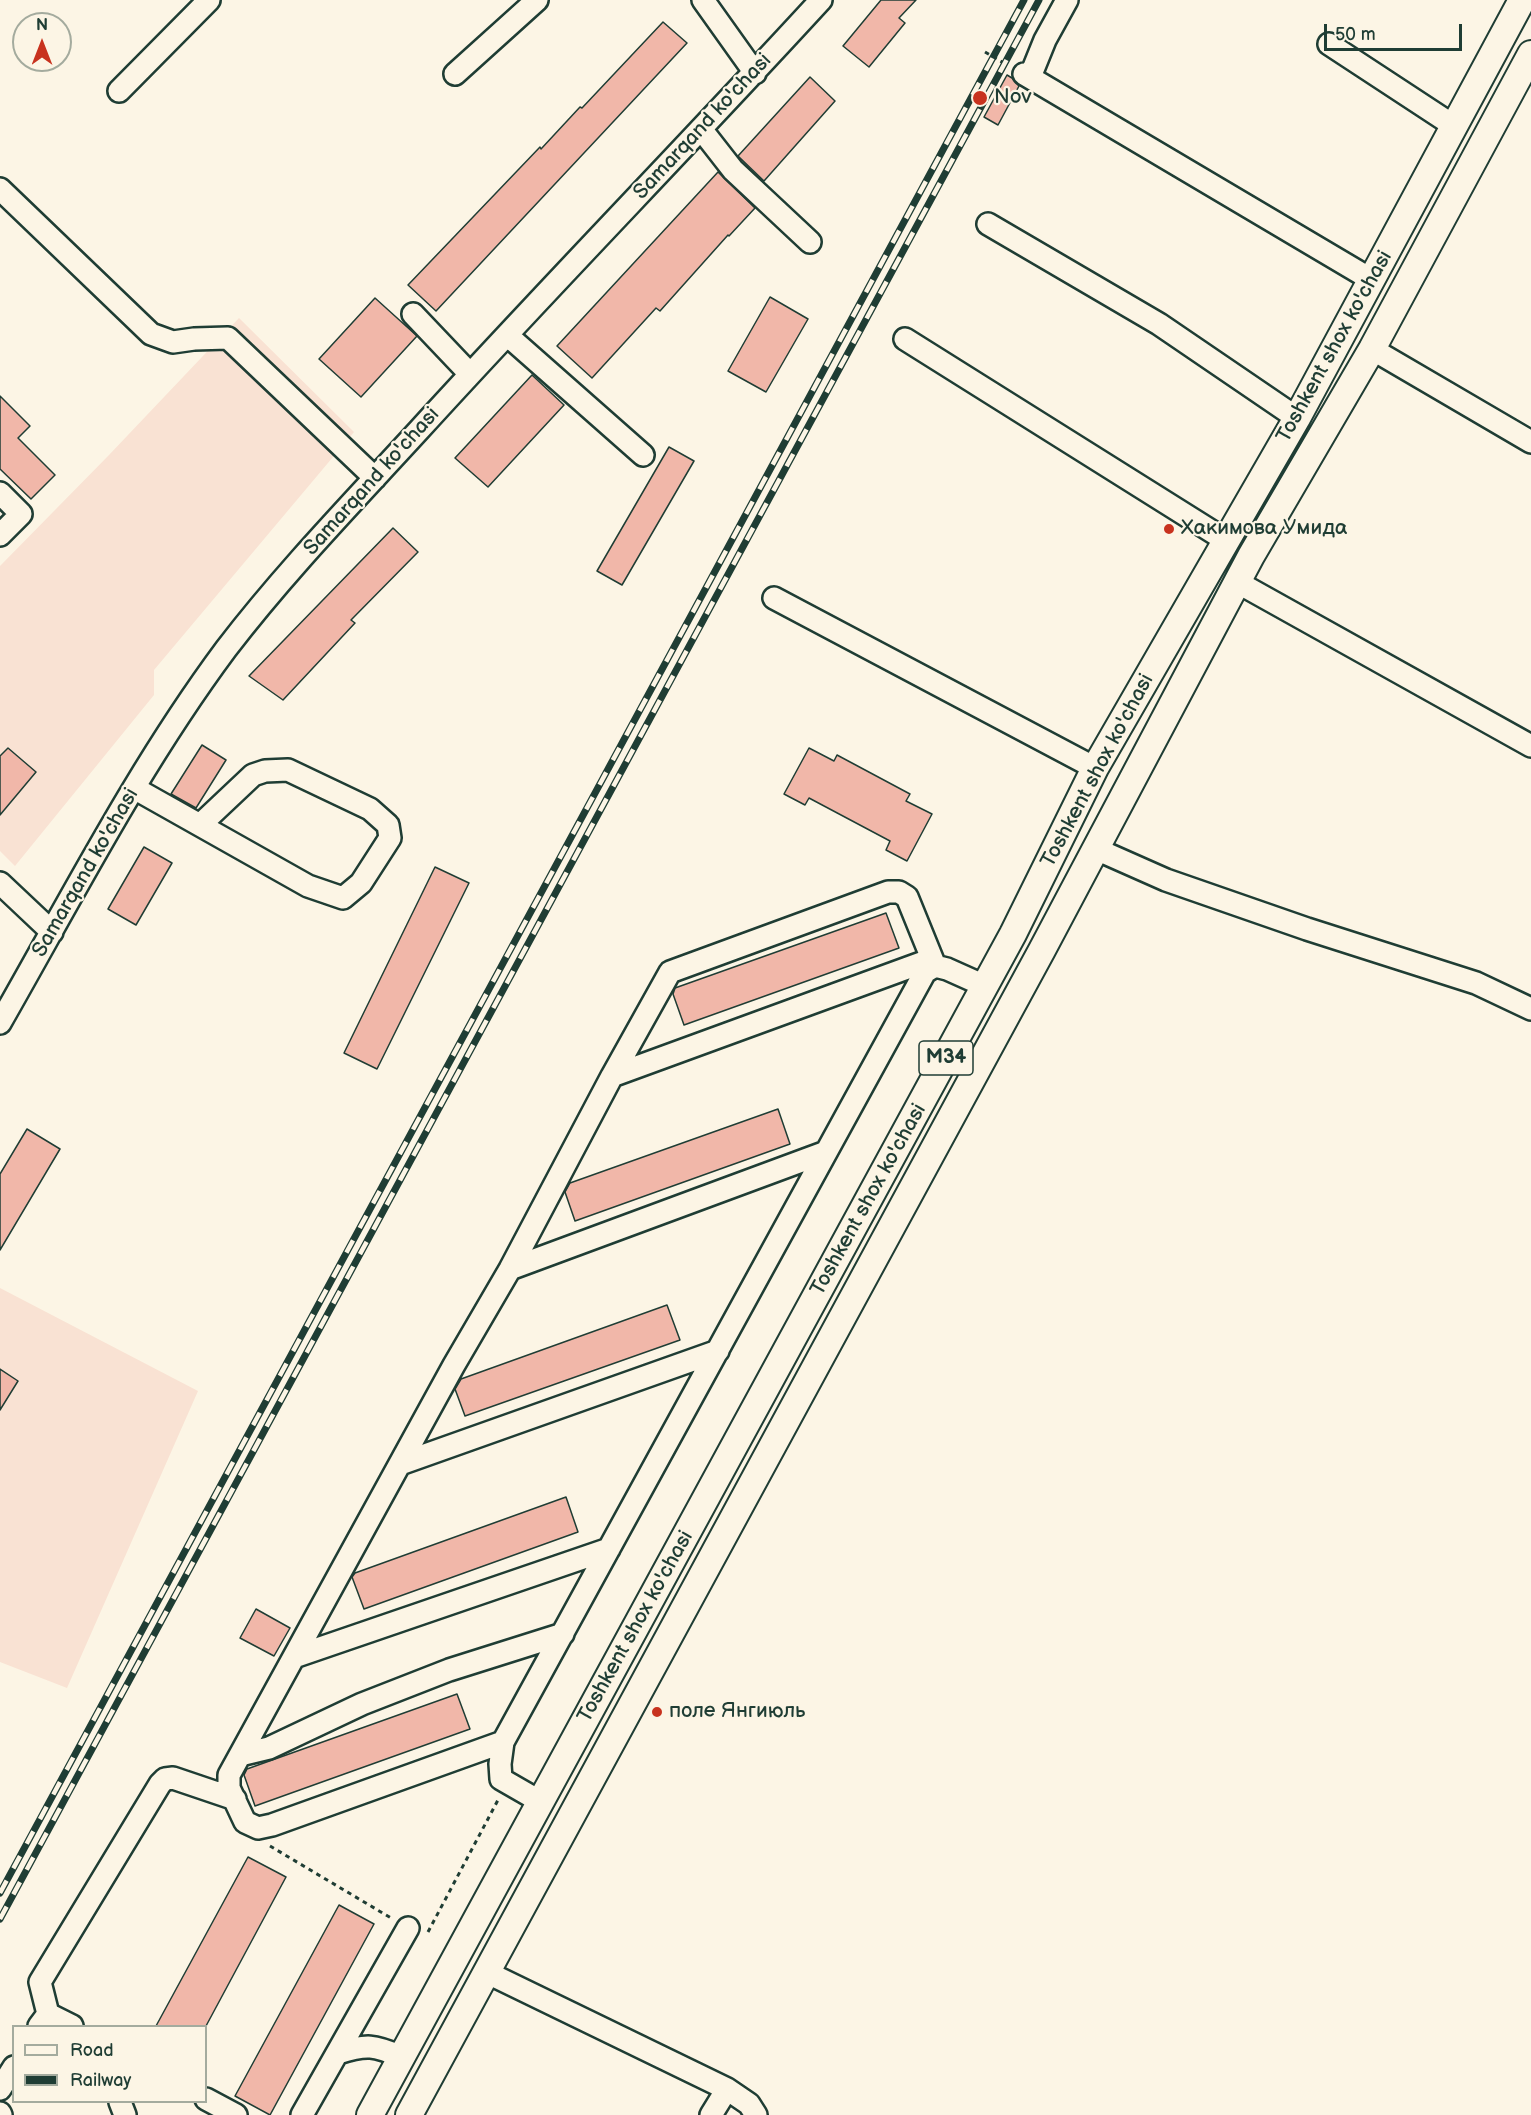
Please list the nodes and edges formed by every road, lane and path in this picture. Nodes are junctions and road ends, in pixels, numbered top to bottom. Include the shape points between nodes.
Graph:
1 (209, 0) edge
2 (537, 0) edge
3 (703, 0) edge
4 (821, 0) edge
5 (1067, 0) edge
6 (1522, 0) edge
7 (1329, 44) dead end
8 (985, 52) dead end
9 (1531, 54) edge
10 (755, 73) junction
11 (455, 74) dead end
12 (1027, 75) junction
13 (119, 91) dead end
14 (1454, 126) junction
15 (701, 129) junction
16 (0, 189) edge
17 (988, 224) dead end
18 (810, 243) dead end
19 (1372, 280) junction
20 (413, 314) dead end
21 (507, 335) junction
22 (904, 339) dead end
23 (1372, 349) junction
24 (470, 374) junction
25 (1297, 418) junction
26 (1531, 442) edge
27 (643, 454) dead end
28 (375, 478) junction
29 (0, 493) edge
30 (0, 535) edge
31 (1227, 541) junction
32 (1237, 582) junction
33 (774, 598) dead end
34 (1531, 746) edge
35 (1095, 768) junction
36 (134, 788) junction
37 (200, 825) junction
38 (1096, 849) junction
39 (0, 883) edge
40 (52, 932) junction
41 (1013, 934) junction
42 (1042, 950) junction
43 (933, 962) junction
44 (985, 986) junction
45 (1531, 1009) edge
46 (0, 1023) edge
47 (612, 1076) junction
48 (826, 1152) junction
49 (510, 1269) junction
50 (718, 1351) junction
51 (400, 1464) junction
52 (609, 1549) junction
53 (563, 1634) junction
54 (294, 1657) junction
55 (503, 1742) junction
56 (240, 1755) junction
57 (508, 1783) junction
58 (235, 1799) junction
59 (541, 1802) junction
60 (258, 1828) junction
61 (408, 1928) junction
62 (488, 1973) junction
63 (44, 2020) edge
64 (67, 2025) edge
65 (338, 2053) junction
66 (402, 2057) junction
67 (12, 2070) edge
68 (0, 2089) edge
69 (727, 2090) junction
70 (207, 2100) edge
71 (236, 2115) edge
72 (302, 2115) edge
73 (370, 2115) edge
74 (409, 2115) edge
75 (711, 2115) edge
76 (756, 2115) edge

1 - 13 street
2 - 11 street
3 - 10 street
4 - 10 street, Samarqand ko'chasi
5 - 12 street
6 - 14 main road, Toshkent shox ko'chasi / M34
7 - 14 street
8 - 12 path
9 - 23 main road, Toshkent shox ko'chasi / M34
10 - 15 street, Samarqand ko'chasi
12 - 19 street
14 - 19 main road, Toshkent shox ko'chasi / M34
15 - 18 street via 733,170
15 - 21 street, Samarqand ko'chasi
16 - 28 street via 151,334 173,342 228,338
17 - 25 street via 1159,324
19 - 25 main road, Toshkent shox ko'chasi / M34
20 - 24 street
21 - 24 street, Samarqand ko'chasi
21 - 27 street
22 - 31 street
23 - 26 street
23 - 32 main road, Toshkent shox ko'chasi / M34
24 - 28 street, Samarqand ko'chasi
25 - 31 main road, Toshkent shox ko'chasi / M34
28 - 36 street, Samarqand ko'chasi via 290,570 228,647
29 - 30 street via 21,514
31 - 35 main road, Toshkent shox ko'chasi / M34
32 - 34 street
32 - 38 main road, Toshkent shox ko'chasi / M34
33 - 35 street
35 - 41 main road, Toshkent shox ko'chasi / M34
36 - 37 street
36 - 40 street, Samarqand ko'chasi
37 - 37 street via 309,886 343,898 362,883 390,838 388,825 370,809 288,770 252,775
38 - 42 main road, Toshkent shox ko'chasi / M34
38 - 45 street via 1177,884 1476,983
39 - 40 street
40 - 46 street, Samarqand ko'chasi
41 - 42 main road
41 - 44 main road, Toshkent shox ko'chasi / M34
42 - 62 main road, Toshkent shox ko'chasi / M34
43 - 44 street
43 - 47 street
43 - 47 street via 907,897 888,892 670,972
43 - 48 street
44 - 59 main road, Toshkent shox ko'chasi / M34
47 - 49 street
48 - 49 street
48 - 50 street
49 - 51 street
50 - 51 street
50 - 52 street
51 - 54 street
52 - 53 street
52 - 54 street
53 - 55 street
53 - 56 street via 449,1670 362,1704 269,1748
54 - 56 street
55 - 57 street via 501,1779
55 - 60 street
56 - 58 street via 229,1775 229,1788
57 - 59 street
57 - 61 path via 425,1937
58 - 60 street via 245,1822
58 - 63 street via 173,1778 160,1784 40,1982
59 - 66 main road, Toshkent shox ko'chasi / M34
60 - 61 path via 267,1844
61 - 65 street
62 - 69 street
62 - 74 main road, Toshkent shox ko'chasi / M34
63 - 64 street
65 - 66 street via 362,2046 381,2048
65 - 72 street
66 - 73 main road, Toshkent shox ko'chasi / M34
67 - 68 street
69 - 75 street
69 - 76 street via 749,2104
70 - 71 street

